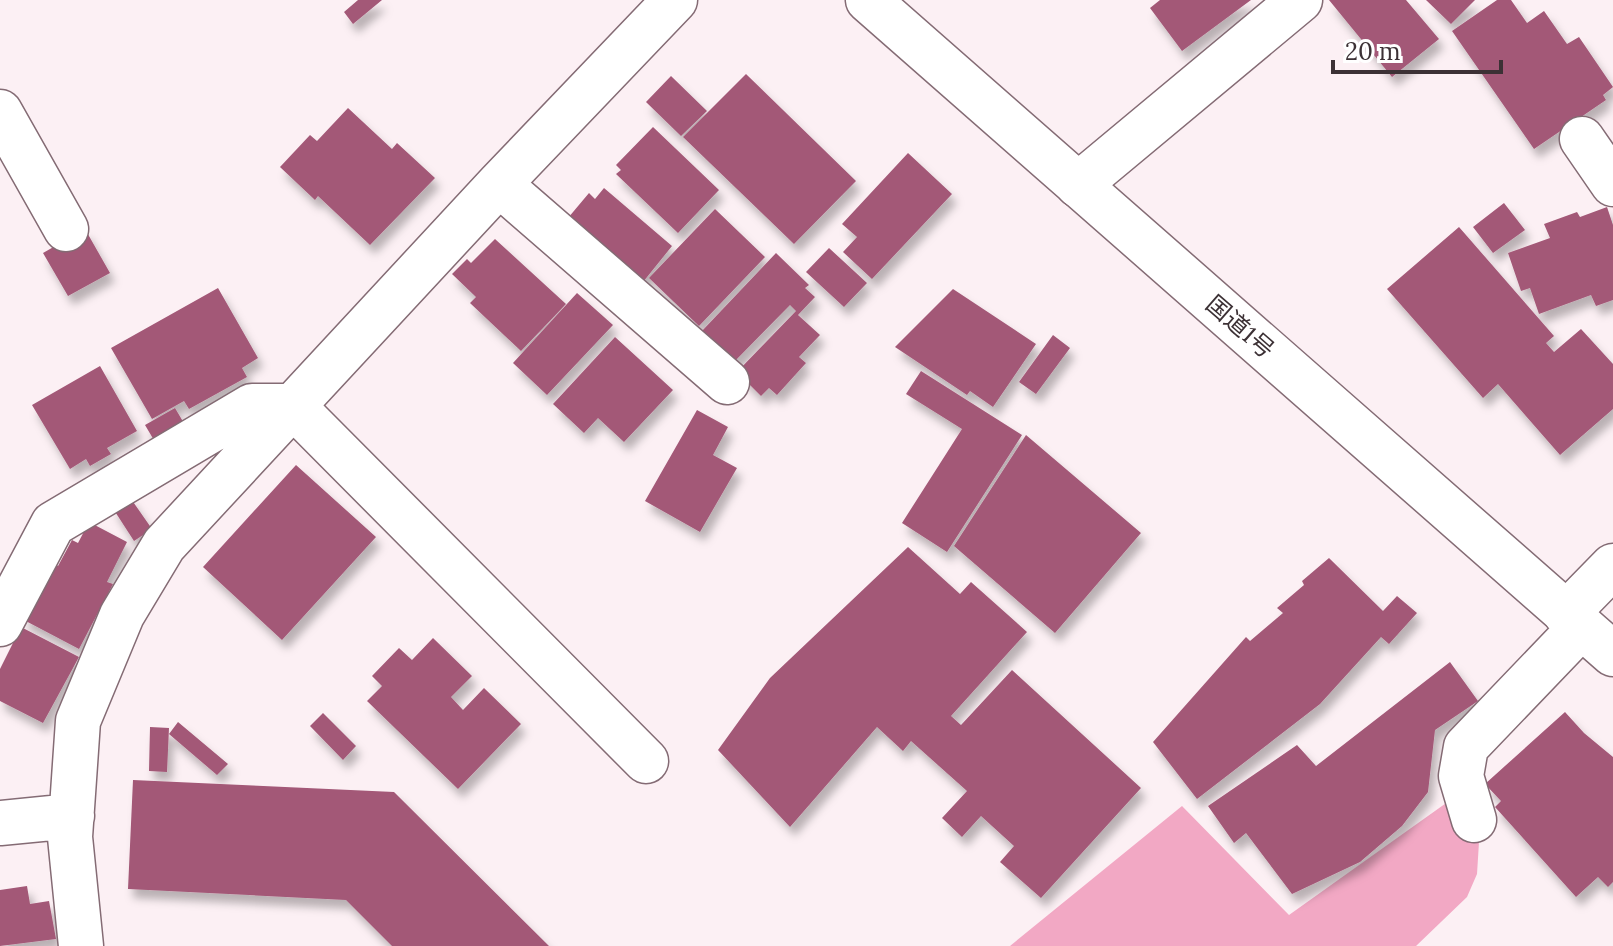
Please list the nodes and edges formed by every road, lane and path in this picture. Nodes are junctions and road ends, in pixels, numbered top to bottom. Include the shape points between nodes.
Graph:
1 (675, 0) edge
2 (868, 0) edge
3 (1300, 0) edge
4 (0, 112) edge
5 (1582, 139) dead end
6 (499, 184) junction
7 (1613, 184) edge
8 (1078, 185) junction
9 (66, 229) dead end
10 (727, 382) dead end
11 (293, 406) junction
12 (1613, 566) edge
13 (0, 624) edge
14 (1587, 632) edge
15 (646, 761) dead end
16 (72, 816) junction
17 (1474, 820) dead end
18 (0, 823) edge
19 (81, 946) edge

1 - 6 main road
2 - 8 main road, 国道1号
3 - 8 main road
4 - 9 main road
5 - 7 main road
6 - 10 main road
6 - 11 main road
8 - 14 main road, 国道1号
11 - 13 main road via 252,406 53,524
11 - 15 main road
11 - 16 main road via 164,545 122,615 78,721
12 - 14 main road
14 - 17 main road via 1466,747 1461,776
16 - 18 main road
16 - 19 main road

